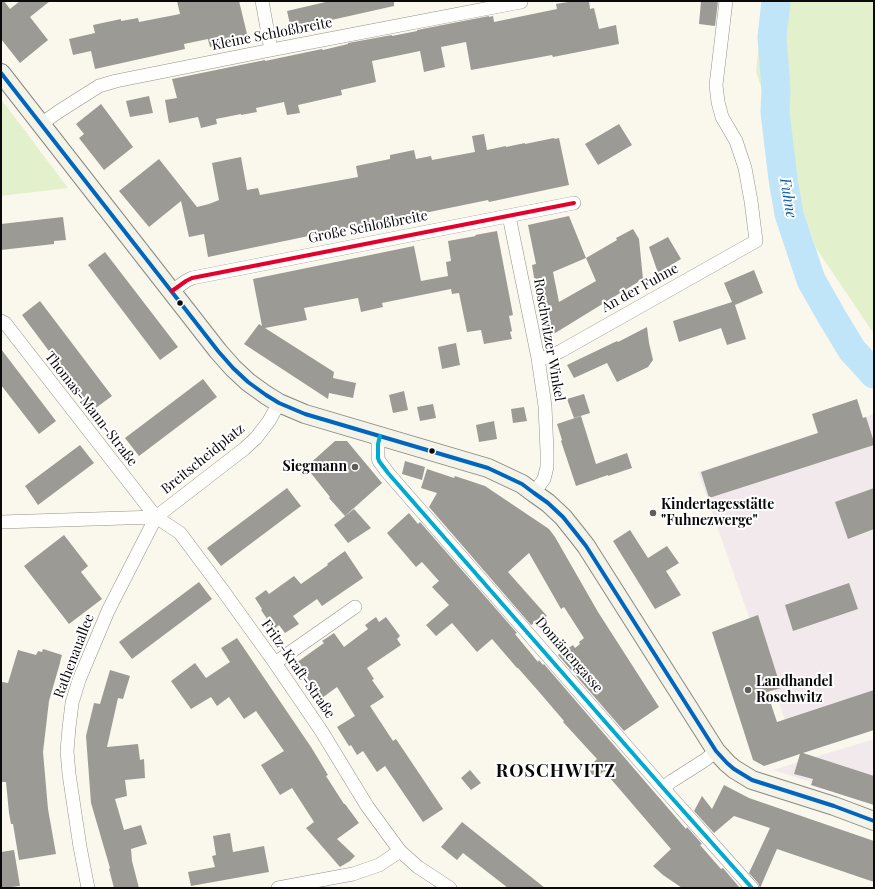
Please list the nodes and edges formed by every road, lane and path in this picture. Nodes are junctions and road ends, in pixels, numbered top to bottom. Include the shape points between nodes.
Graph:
1 (262, 1) edge
2 (726, 1) edge
3 (521, 2) dead end
4 (271, 50) junction
5 (1, 73) edge
6 (41, 124) junction
7 (574, 203) dead end
8 (509, 216) junction
9 (172, 292) junction
10 (1, 321) edge
11 (538, 358) junction
12 (279, 403) junction
13 (380, 436) junction
14 (534, 493) junction
15 (156, 517) junction
16 (1, 522) edge
17 (355, 607) dead end
18 (275, 663) junction
19 (716, 751) junction
20 (663, 788) junction
21 (874, 821) edge
22 (400, 851) junction
23 (88, 888) edge
24 (278, 888) edge
25 (450, 888) edge
26 (752, 888) edge

1 - 4 street
2 - 11 street, An der Fuhne via 716,84 717,96 722,117 736,141 745,168 756,241 561,351 549,357
3 - 4 street, Kleine Schloßbreite
4 - 6 street, Kleine Schloßbreite via 99,86
5 - 6 main road
6 - 9 main road
7 - 8 street, Große Schloßbreite
8 - 9 street, Große Schloßbreite via 192,278
8 - 11 street, Roschwitzer Winkel
9 - 12 main road via 233,368 248,382
10 - 15 street, Thomas-Mann-Straße
11 - 14 street, Roschwitzer Winkel via 545,406 547,467 544,479
12 - 13 main road via 305,414
12 - 15 street, Breitscheidplatz via 269,422 256,438
13 - 14 main road via 488,468
13 - 20 street, Domänengasse via 378,458 388,473
14 - 19 main road via 563,517 586,546
15 - 16 street
15 - 18 street, Fritz-Kraft-Straße via 180,533
15 - 23 street, Rathenauallee via 108,611 72,703 67,751
17 - 18 street
18 - 22 street, Fritz-Kraft-Straße via 322,732 367,806
19 - 20 street
19 - 21 main road via 734,769 752,780
20 - 26 street, Domänengasse
22 - 24 street via 379,864 353,874
22 - 25 street, Fritz-Kraft-Straße via 418,867

